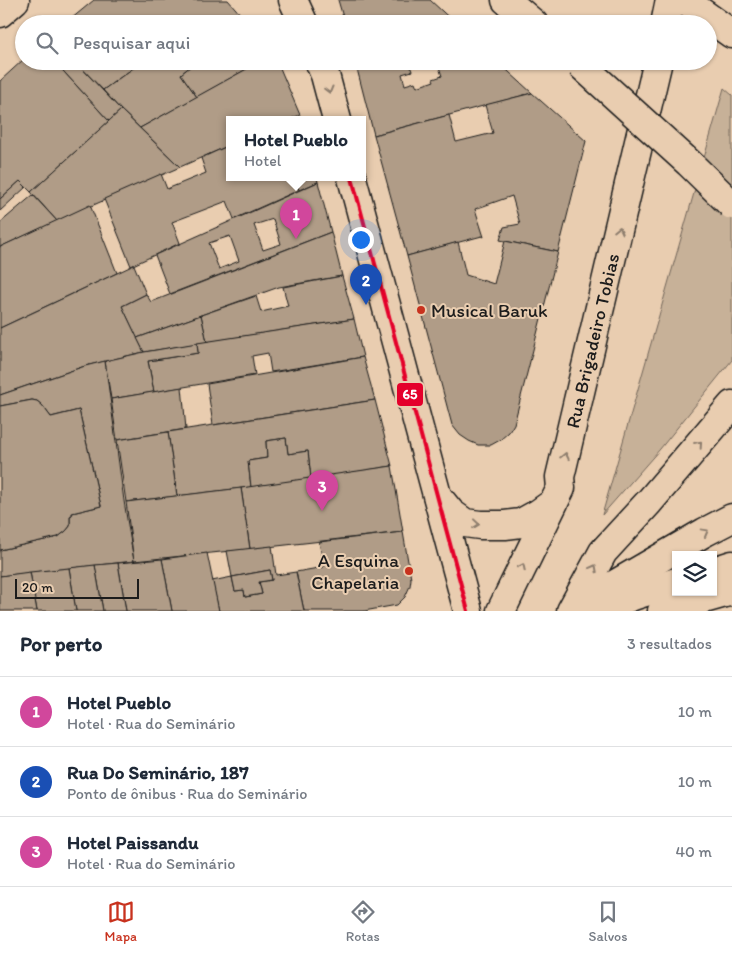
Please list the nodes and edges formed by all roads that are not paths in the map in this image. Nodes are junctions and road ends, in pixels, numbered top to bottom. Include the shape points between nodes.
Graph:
1 (15, 0) edge
2 (293, 0) edge
3 (506, 0) edge
4 (670, 0) edge
5 (684, 0) edge
6 (0, 12) edge
7 (300, 15) edge
8 (524, 15) edge
9 (667, 15) edge
10 (705, 15) edge
11 (717, 23) edge
12 (732, 34) edge
13 (323, 70) edge
14 (588, 70) edge
15 (656, 70) edge
16 (336, 116) edge
17 (353, 181) edge
18 (732, 205) edge
19 (732, 405) edge
20 (438, 497) junction
21 (553, 503) junction
22 (732, 518) edge
23 (732, 565) edge
24 (717, 570) edge
25 (672, 583) edge
26 (732, 591) edge
27 (468, 611) edge
28 (501, 611) edge
29 (572, 611) edge
30 (578, 611) edge
31 (662, 611) edge

1 - 6 street
2 - 7 street
3 - 8 street
4 - 9 street
5 - 10 street
11 - 12 street
13 -> 16 street
14 - 18 street, bridge
21 -> 15 street, Rua Brigadeiro Tobias via 561,488 560,477
17 - 20 street
29 -> 19 street via 603,552
20 -> 21 street via 451,513 465,523 480,525 521,523
20 - 27 street
28 -> 21 street, Rua Brigadeiro Tobias
29 -> 22 street
23 - 24 street
25 - 30 street via 608,606
26 - 31 street

